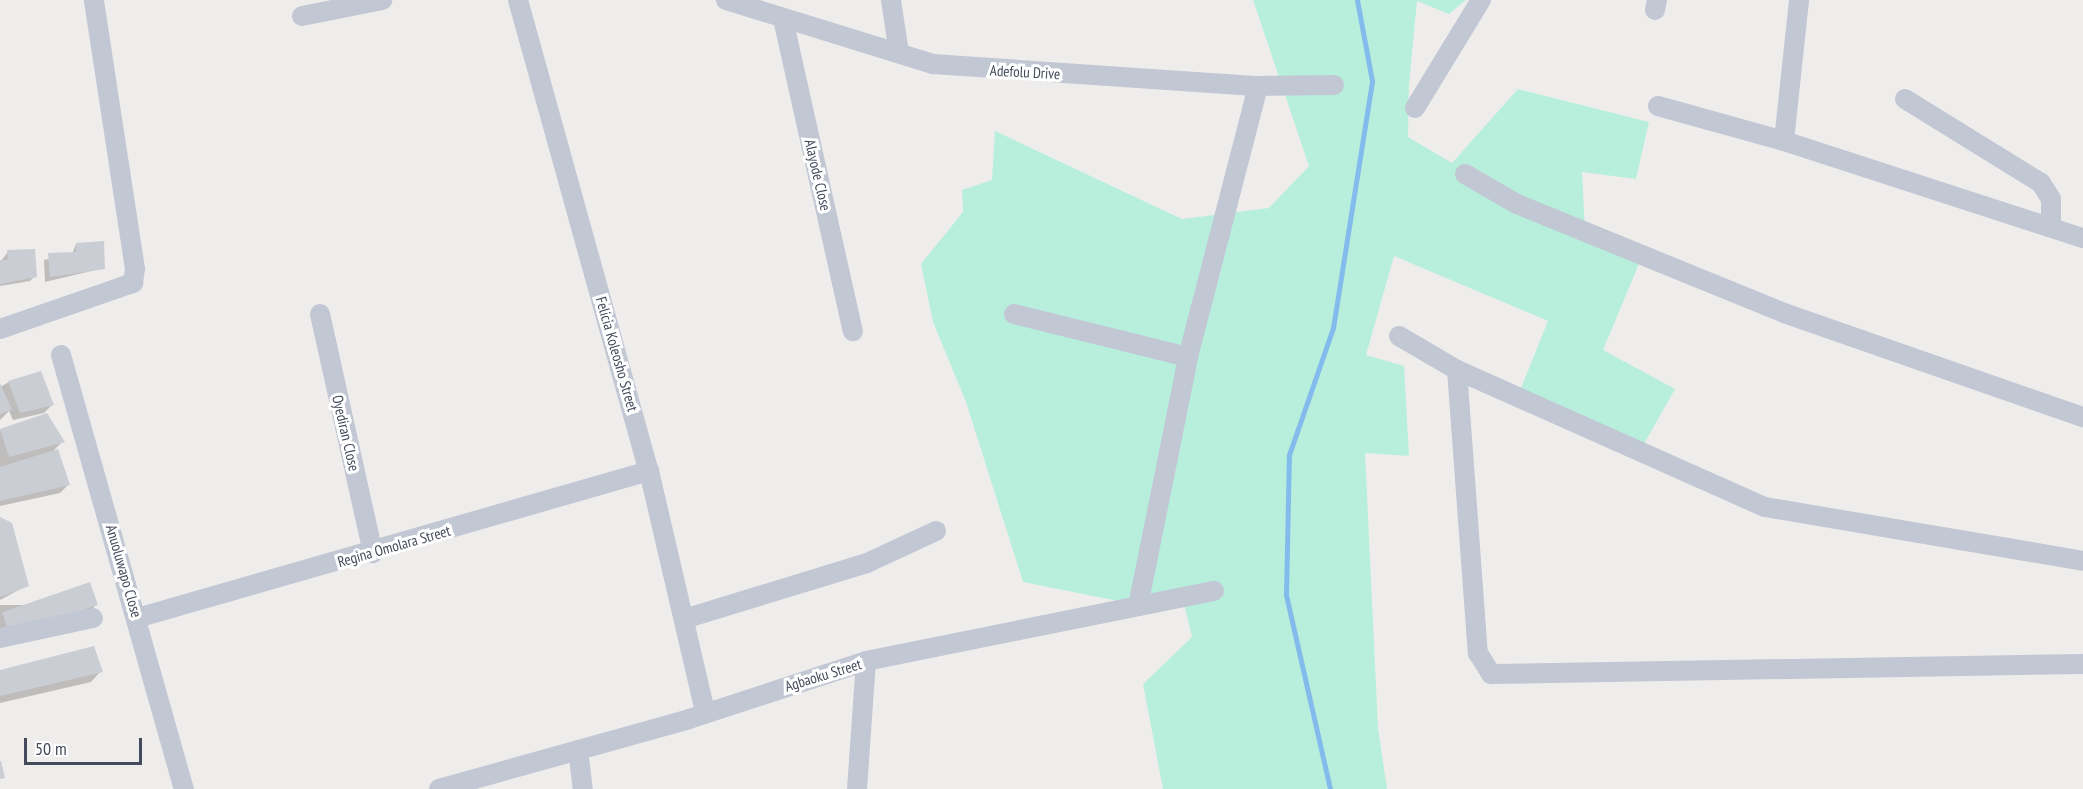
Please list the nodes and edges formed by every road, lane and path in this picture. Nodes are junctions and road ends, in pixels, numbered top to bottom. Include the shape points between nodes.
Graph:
1 (94, 0) edge
2 (382, 0) edge
3 (518, 0) edge
4 (726, 0) edge
5 (891, 0) edge
6 (1481, 0) edge
7 (1799, 0) edge
8 (302, 16) dead end
9 (783, 20) junction
10 (898, 53) junction
11 (1334, 85) dead end
12 (1258, 86) junction
13 (1905, 99) dead end
14 (1658, 106) dead end
15 (1415, 108) dead end
16 (1784, 141) junction
17 (1465, 174) dead end
18 (2051, 226) junction
19 (2083, 238) edge
20 (320, 314) dead end
21 (1014, 314) dead end
22 (0, 329) edge
23 (853, 331) dead end
24 (1399, 336) dead end
25 (61, 354) dead end
26 (1188, 357) junction
27 (1457, 370) junction
28 (2083, 417) edge
29 (649, 471) junction
30 (936, 531) dead end
31 (373, 553) junction
32 (2083, 561) edge
33 (1214, 591) dead end
34 (1138, 606) junction
35 (93, 618) dead end
36 (137, 618) junction
37 (684, 619) junction
38 (0, 638) edge
39 (867, 661) junction
40 (2083, 664) edge
41 (705, 711) junction
42 (578, 750) junction
43 (184, 789) edge
44 (439, 789) edge
45 (583, 789) edge
46 (857, 789) edge

1 - 22 street via 133,283
2 - 8 street
3 - 29 street, Felicia Koleosho Street
4 - 9 street, Adefolu Drive
5 - 10 street
6 - 15 street
7 - 16 street
9 - 10 street, Adefolu Drive
9 - 23 street, Alayode Close
10 - 12 street, Adefolu Drive via 933,64 1009,72
11 - 12 street, Adefolu Drive
12 - 26 street
13 - 18 street via 2041,183 2051,199
14 - 16 street
16 - 18 street
17 - 28 street via 1516,204 1784,312
18 - 19 street
20 - 31 street, Oyediran Close
21 - 26 street
24 - 27 street
25 - 36 street, Anuoluwapo Close
26 - 34 street
27 - 32 street via 1766,507
27 - 40 street via 1479,653 1491,674
29 - 31 street, Regina Omolara Street
29 - 37 street, Felicia Koleosho Street
30 - 37 street via 867,563
31 - 36 street, Regina Omolara Street
33 - 34 street, Agbaoku Street
34 - 39 street, Agbaoku Street
35 - 38 street
36 - 43 street, Anuoluwapo Close
37 - 41 street, Felicia Koleosho Street
39 - 41 street, Agbaoku Street
39 - 46 street
41 - 42 street, Agbaoku Street
42 - 44 street, Agbaoku Street
42 - 45 street

